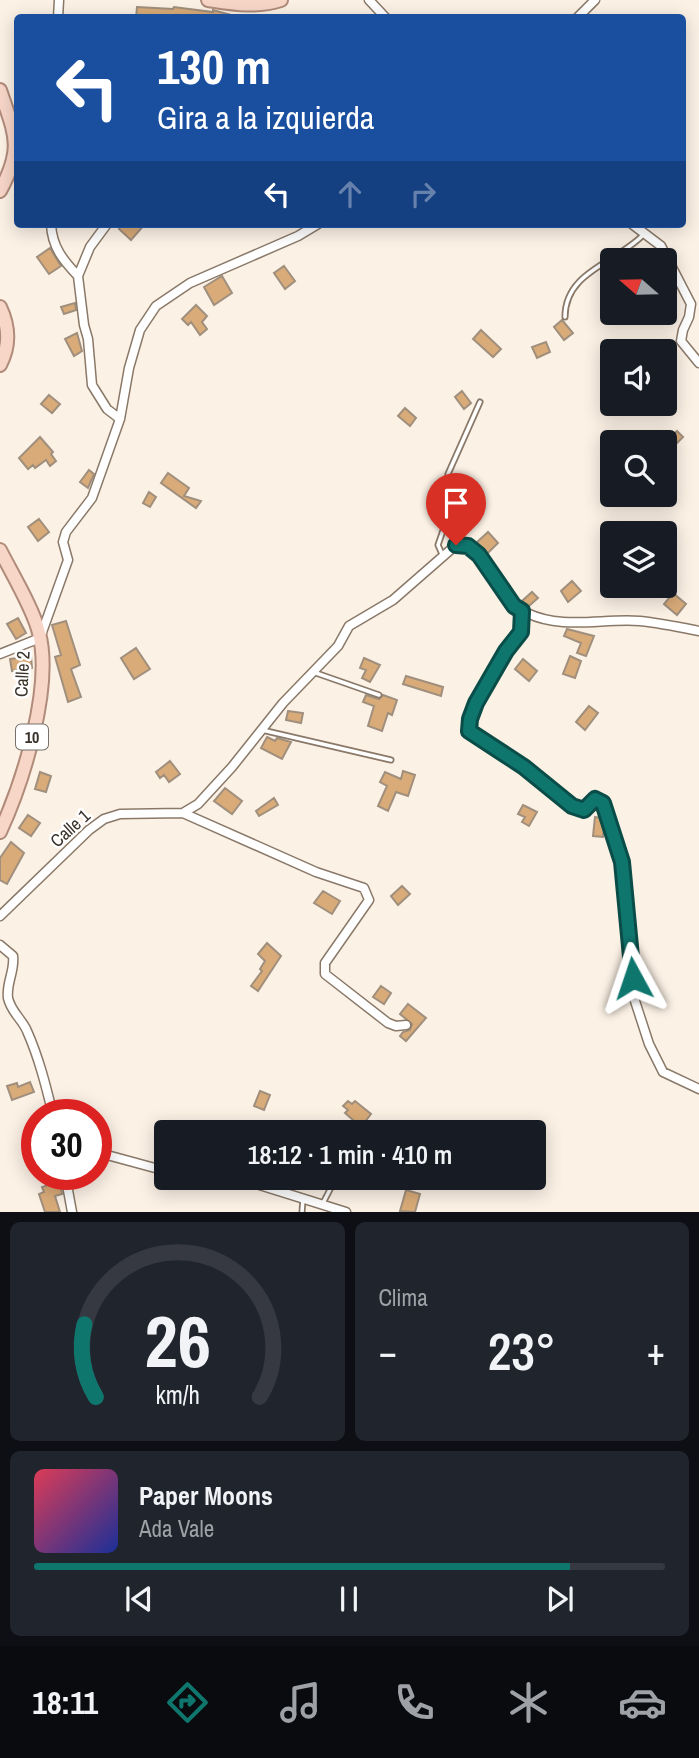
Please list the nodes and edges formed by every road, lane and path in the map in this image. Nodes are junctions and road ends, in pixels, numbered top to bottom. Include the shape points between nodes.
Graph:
1 (208, 0) edge
2 (281, 0) edge
3 (369, 0) edge
4 (595, 0) edge
5 (382, 14) edge
6 (581, 14) edge
7 (0, 90) edge
8 (14, 136) edge
9 (14, 159) edge
10 (0, 191) edge
11 (51, 228) edge
12 (104, 228) edge
13 (311, 228) edge
14 (637, 228) edge
15 (644, 234) junction
16 (78, 276) junction
17 (0, 307) edge
18 (565, 317) dead end
19 (699, 363) edge
20 (0, 365) edge
21 (480, 402) dead end
22 (120, 419) junction
23 (0, 550) edge
24 (443, 556) junction
25 (522, 611) junction
26 (699, 631) edge
27 (40, 638) junction
28 (0, 654) edge
29 (314, 672) junction
30 (379, 695) dead end
31 (260, 730) junction
32 (391, 760) dead end
33 (183, 813) junction
34 (0, 832) edge
35 (0, 916) edge
36 (0, 945) edge
37 (406, 1025) dead end
38 (699, 1089) edge
39 (49, 1099) edge
40 (112, 1156) edge
41 (154, 1168) edge
42 (68, 1190) edge
43 (274, 1190) edge
44 (330, 1190) edge
45 (303, 1199) junction
46 (323, 1203) junction
47 (72, 1212) edge
48 (302, 1212) edge
49 (346, 1212) edge

1 - 2 main road via 243,6
3 - 5 street
4 - 6 street
7 - 8 main road
9 - 10 main road
11 - 16 street via 59,254
12 - 16 street
13 - 22 street via 190,283 156,306 134,347
14 - 15 street
15 - 18 lane via 632,247 581,277 568,298
15 - 19 street via 661,246 691,304 681,341
16 - 22 street via 92,385 107,409
17 - 20 main road via 8,337
21 - 24 lane via 448,474 448,516 438,545
22 - 27 street via 92,498 66,533 63,542 68,560
23 - 27 main road, 10
24 - 25 street via 456,545 468,546
24 - 29 street via 393,600 349,626
25 - 26 street via 560,622 638,621
25 - 38 street via 521,632 476,703 469,731 572,806 584,810 595,799 603,803 622,862 635,1001 649,1044 663,1072
27 - 28 street
27 - 34 main road, Calle 2 / 10 via 42,687 30,751
29 - 30 lane
29 - 31 street
31 - 32 lane
31 - 33 street via 198,804
33 - 35 street, Calle 1 via 120,814 104,819
33 - 37 street via 316,872 364,888 369,900 325,963 325,974 388,1023
36 - 39 street via 13,956 15,967 8,983 11,1008 26,1028
40 - 41 street
42 - 47 street
43 - 45 street
44 - 46 lane
45 - 46 street
45 - 48 lane
46 - 49 street

